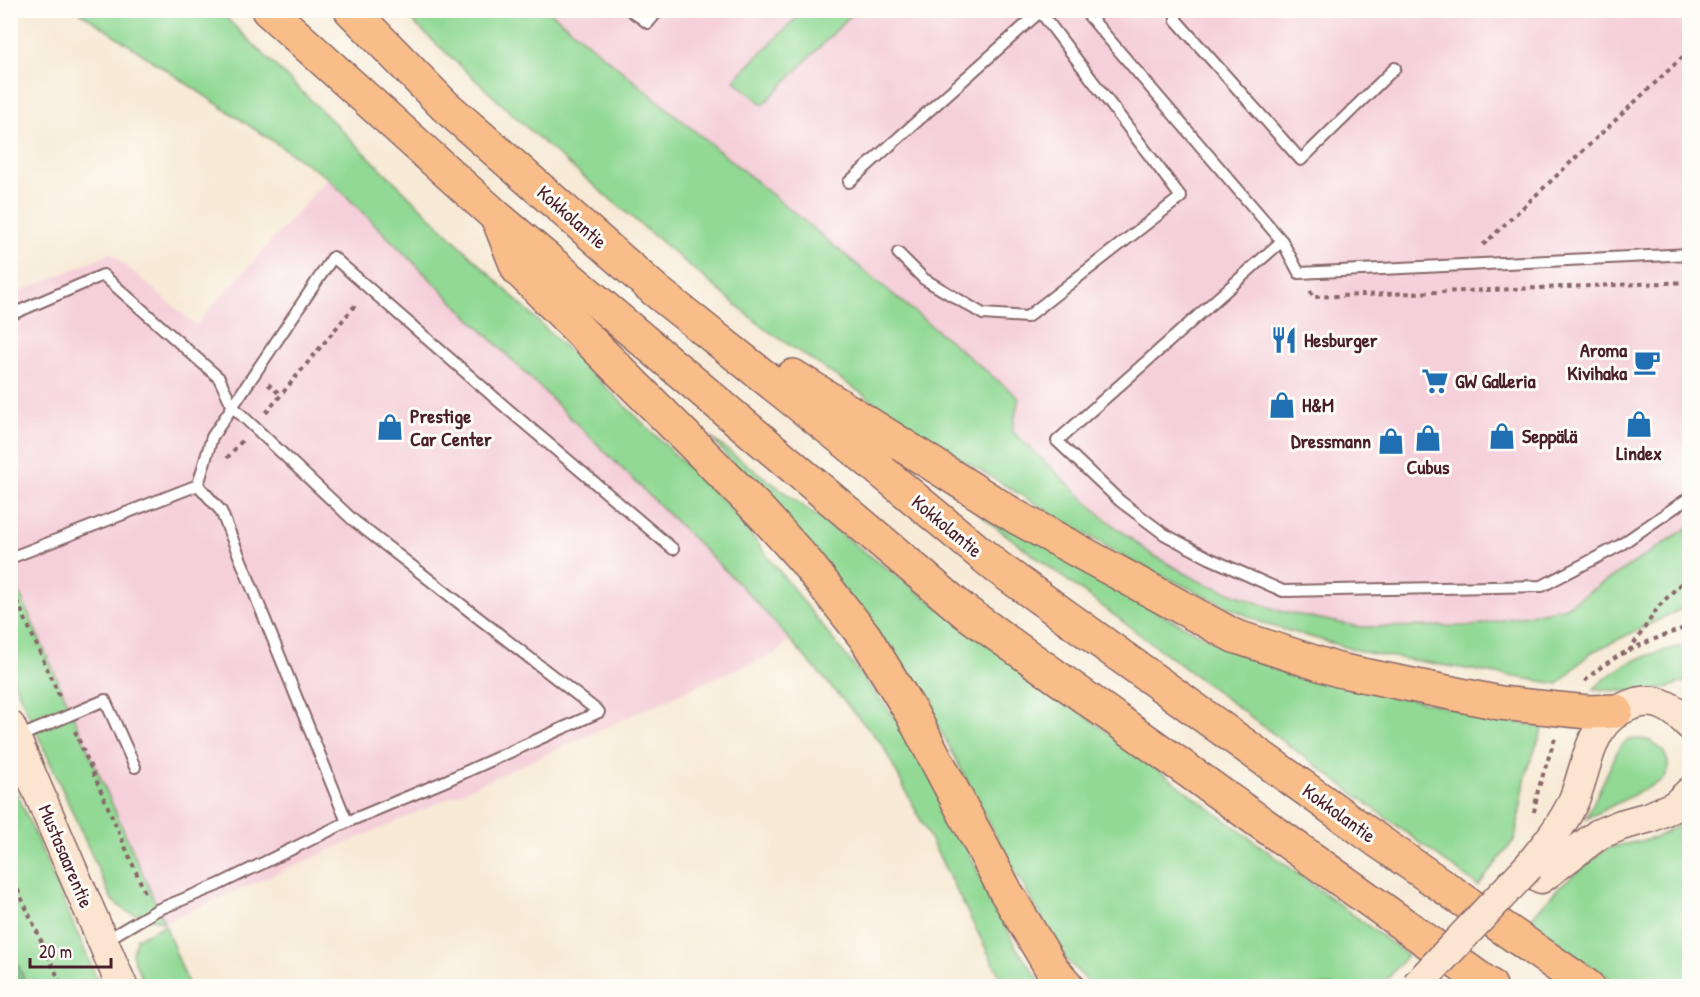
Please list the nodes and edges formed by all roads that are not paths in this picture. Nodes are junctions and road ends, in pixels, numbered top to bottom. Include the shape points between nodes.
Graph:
1 (268, 10) edge
2 (351, 10) edge
3 (630, 10) edge
4 (659, 10) edge
5 (1084, 10) edge
6 (1176, 10) edge
7 (1040, 11) edge
8 (1395, 68) dead end
9 (849, 182) dead end
10 (497, 217) junction
11 (1282, 241) junction
12 (898, 253) dead end
13 (1689, 254) edge
14 (656, 291) junction
15 (10, 315) edge
16 (232, 407) junction
17 (199, 486) junction
18 (1689, 497) edge
19 (673, 549) dead end
20 (10, 558) edge
21 (1689, 692) edge
22 (1662, 704) junction
23 (1617, 711) junction
24 (1689, 724) edge
25 (13, 732) edge
26 (135, 767) dead end
27 (1689, 792) edge
28 (347, 822) junction
29 (1535, 872) junction
30 (103, 942) junction
31 (122, 987) edge
32 (1067, 987) edge
33 (1416, 987) edge
34 (1442, 987) edge
35 (1491, 987) edge
36 (1587, 987) edge

1 - 10 highway
2 - 14 highway, Kokkolantie via 444,105
3 - 4 lane via 648,23
5 - 11 lane
6 - 8 lane via 1176,20 1301,160
7 - 9 lane
7 - 12 lane via 1181,197 1027,317 983,314 924,279
10 - 32 highway via 518,269 760,511 865,637 912,714 1006,892
10 - 35 highway via 964,611
11 - 13 lane via 1299,273
11 - 18 lane via 1057,441 1120,501 1164,534 1283,591 1542,586 1619,546
14 - 23 highway via 1018,518 1234,636 1338,670 1500,703
14 - 36 highway, Kokkolantie via 997,567
15 - 16 lane via 103,275 219,378
16 - 17 lane via 212,437
16 - 19 lane via 333,257
16 - 28 lane via 353,520 599,711
17 - 20 lane
17 - 28 lane via 221,511
21 - 22 main road
22 - 23 main road via 1645,702
22 - 24 main road
23 - 29 main road via 1600,729 1579,787
25 - 26 lane via 105,700
25 - 30 main road, Mustasaarentie
27 - 29 main road via 1675,806 1599,834
28 - 30 lane via 153,913
29 - 33 main road, bridge
29 - 34 main road
30 - 31 main road, Mustasaarentie

